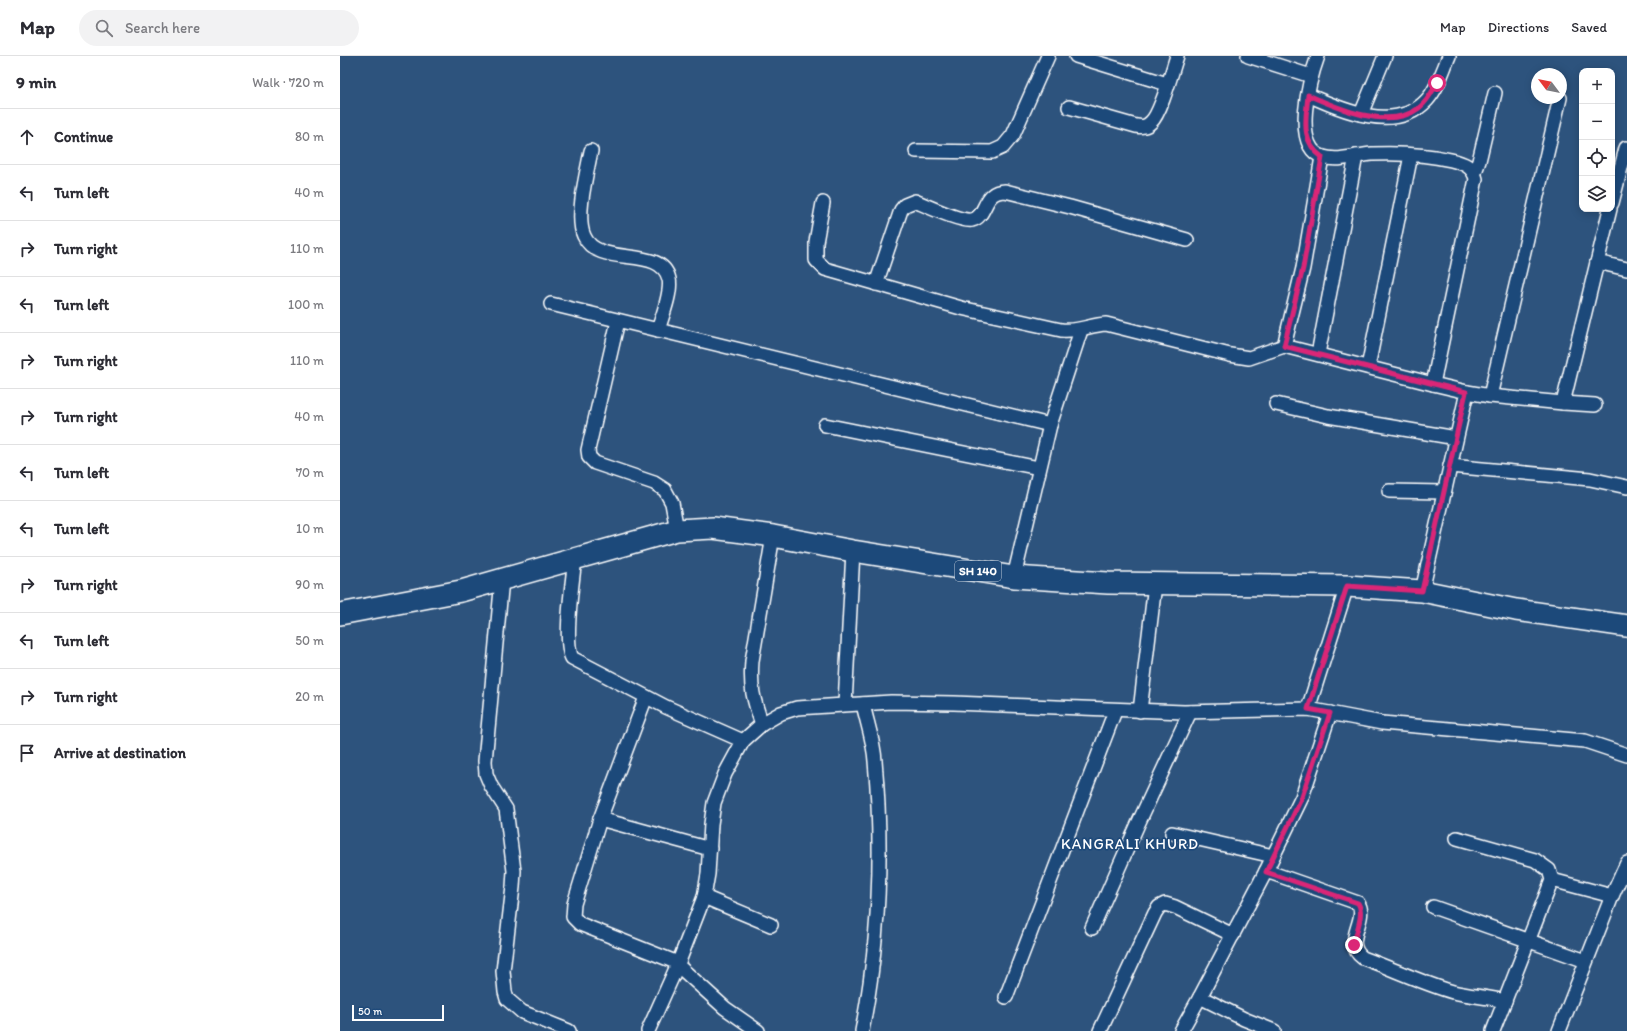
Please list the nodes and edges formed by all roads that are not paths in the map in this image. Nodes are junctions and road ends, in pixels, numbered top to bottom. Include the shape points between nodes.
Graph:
1 (1048, 56) edge
2 (1076, 56) edge
3 (1177, 56) edge
4 (1248, 56) edge
5 (1318, 56) edge
6 (1385, 56) edge
7 (1449, 56) edge
8 (1311, 76) junction
9 (1167, 84) junction
10 (1495, 93) dead end
11 (1308, 95) junction
12 (1559, 104) edge
13 (1069, 107) dead end
14 (1361, 114) junction
15 (1626, 148) dead end
16 (591, 151) dead end
17 (916, 151) dead end
18 (1411, 155) junction
19 (1356, 156) junction
20 (1322, 157) junction
21 (1475, 172) junction
22 (1615, 191) edge
23 (823, 203) dead end
24 (1609, 212) edge
25 (1187, 240) dead end
26 (1597, 262) junction
27 (1627, 269) edge
28 (876, 284) junction
29 (551, 304) dead end
30 (618, 321) junction
31 (658, 330) junction
32 (1081, 330) junction
33 (1284, 346) junction
34 (1318, 354) junction
35 (1368, 367) junction
36 (1433, 384) junction
37 (1466, 392) junction
38 (1490, 396) junction
39 (1562, 403) junction
40 (1276, 404) dead end
41 (1595, 405) dead end
42 (825, 425) dead end
43 (1050, 425) junction
44 (1456, 438) junction
45 (1450, 466) junction
46 (1039, 468) junction
47 (1627, 487) edge
48 (1389, 491) dead end
49 (1443, 492) junction
50 (677, 530) junction
51 (773, 536) junction
52 (854, 551) junction
53 (575, 558) junction
54 (1014, 577) junction
55 (502, 579) junction
56 (1155, 584) junction
57 (1347, 586) junction
58 (1422, 591) junction
59 (340, 614) edge
60 (1627, 626) edge
61 (646, 697) junction
62 (845, 704) junction
63 (863, 704) junction
64 (1308, 709) junction
65 (1115, 710) junction
66 (1140, 711) junction
67 (1190, 712) junction
68 (1330, 713) junction
69 (762, 724) junction
70 (743, 741) junction
71 (1627, 755) edge
72 (600, 819) junction
73 (1172, 833) dead end
74 (1457, 838) dead end
75 (710, 849) junction
76 (1273, 856) junction
77 (1627, 863) edge
78 (1266, 872) junction
79 (1552, 880) junction
80 (1612, 896) junction
81 (704, 897) junction
82 (1433, 907) dead end
83 (770, 924) dead end
84 (1092, 928) dead end
85 (1233, 935) junction
86 (1529, 942) junction
87 (1586, 961) junction
88 (678, 964) junction
89 (1006, 997) dead end
90 (1200, 997) junction
91 (1505, 1001) junction
92 (569, 1031) edge
93 (648, 1031) edge
94 (758, 1031) edge
95 (862, 1031) edge
96 (1100, 1031) edge
97 (1181, 1031) edge
98 (1274, 1031) edge
99 (1493, 1031) edge
100 (1559, 1031) edge

1 - 17 street via 1013,135 1003,147 992,152
2 - 9 street
3 - 9 street
4 - 8 street
5 - 8 street
6 - 14 street
7 - 14 street via 1428,99 1418,108 1403,115 1385,117
8 - 11 street
9 - 13 street via 1154,119 1142,127
10 - 21 street
11 - 14 street via 1338,108
11 - 20 street via 1306,132 1313,151
12 - 38 street
15 - 22 street
16 - 31 street via 582,197 583,235 588,244 596,250 647,260 659,265 665,272 669,280 668,291
18 - 19 street
18 - 21 street via 1460,162
18 - 35 street
19 - 20 street via 1332,159
19 - 34 street
20 - 33 street via 1303,268
21 - 36 street via 1474,191
23 - 28 street via 816,242 816,260 825,269
24 - 26 street
25 - 28 street via 1005,191 994,193 980,214 971,220 915,201 905,205 897,219
26 - 27 street
26 - 39 street
28 - 32 street via 961,308 1061,330
29 - 30 street
30 - 31 street
30 - 50 street via 588,457 595,463 654,483 664,490 672,503
31 - 43 street
32 - 33 street via 1106,324 1250,358
32 - 43 street
33 - 34 street
34 - 35 street
35 - 36 street
36 - 37 street
37 - 38 street
37 - 44 street
38 - 39 street
39 - 41 street
40 - 44 street via 1328,416
42 - 46 street
43 - 46 street
44 - 45 street
45 - 47 street via 1582,478
45 - 49 street
46 - 54 street
48 - 49 street
49 - 58 street
50 - 51 main road, SH 140 via 713,528
50 - 53 main road, SH 140
51 - 52 main road, SH 140
51 - 69 street via 751,677 751,691
52 - 54 main road, SH 140
52 - 62 street
53 - 55 main road, SH 140
53 - 61 street via 568,631 569,652 572,658
54 - 56 main road, SH 140
55 - 59 main road, SH 140 via 461,591
55 - 92 street via 485,761 486,774 491,786 506,809 514,871 503,971 505,992 507,999 522,1012
56 - 57 main road, SH 140
56 - 66 street
57 - 58 main road, SH 140
57 - 64 street
58 - 60 main road, SH 140 via 1516,610
61 - 70 street
61 - 72 street
62 - 63 street
62 - 69 street via 797,708 781,713
63 - 65 street via 954,703
63 - 95 street via 875,759 880,861 870,989
64 - 67 street
64 - 68 street
65 - 66 street
65 - 89 street
66 - 67 street
67 - 84 street
68 - 71 street via 1382,724 1585,741
68 - 76 street via 1302,797
69 - 70 street
70 - 75 street via 725,774 714,803
72 - 75 street
72 - 88 street via 574,904 573,917 580,924
73 - 76 street
74 - 79 street via 1535,860 1549,870
75 - 81 street
76 - 78 street
77 - 80 street
78 - 85 street
78 - 91 street via 1358,903 1361,907 1354,945 1357,953 1363,958 1438,987
79 - 80 street
79 - 86 street
80 - 87 street
81 - 83 street
81 - 88 street
82 - 86 street
85 - 90 street
85 - 96 street via 1175,907 1165,904 1160,907
86 - 87 street
86 - 91 street
87 - 100 street
88 - 93 street
88 - 94 street via 719,1004
90 - 97 street
90 - 98 street
91 - 99 street

